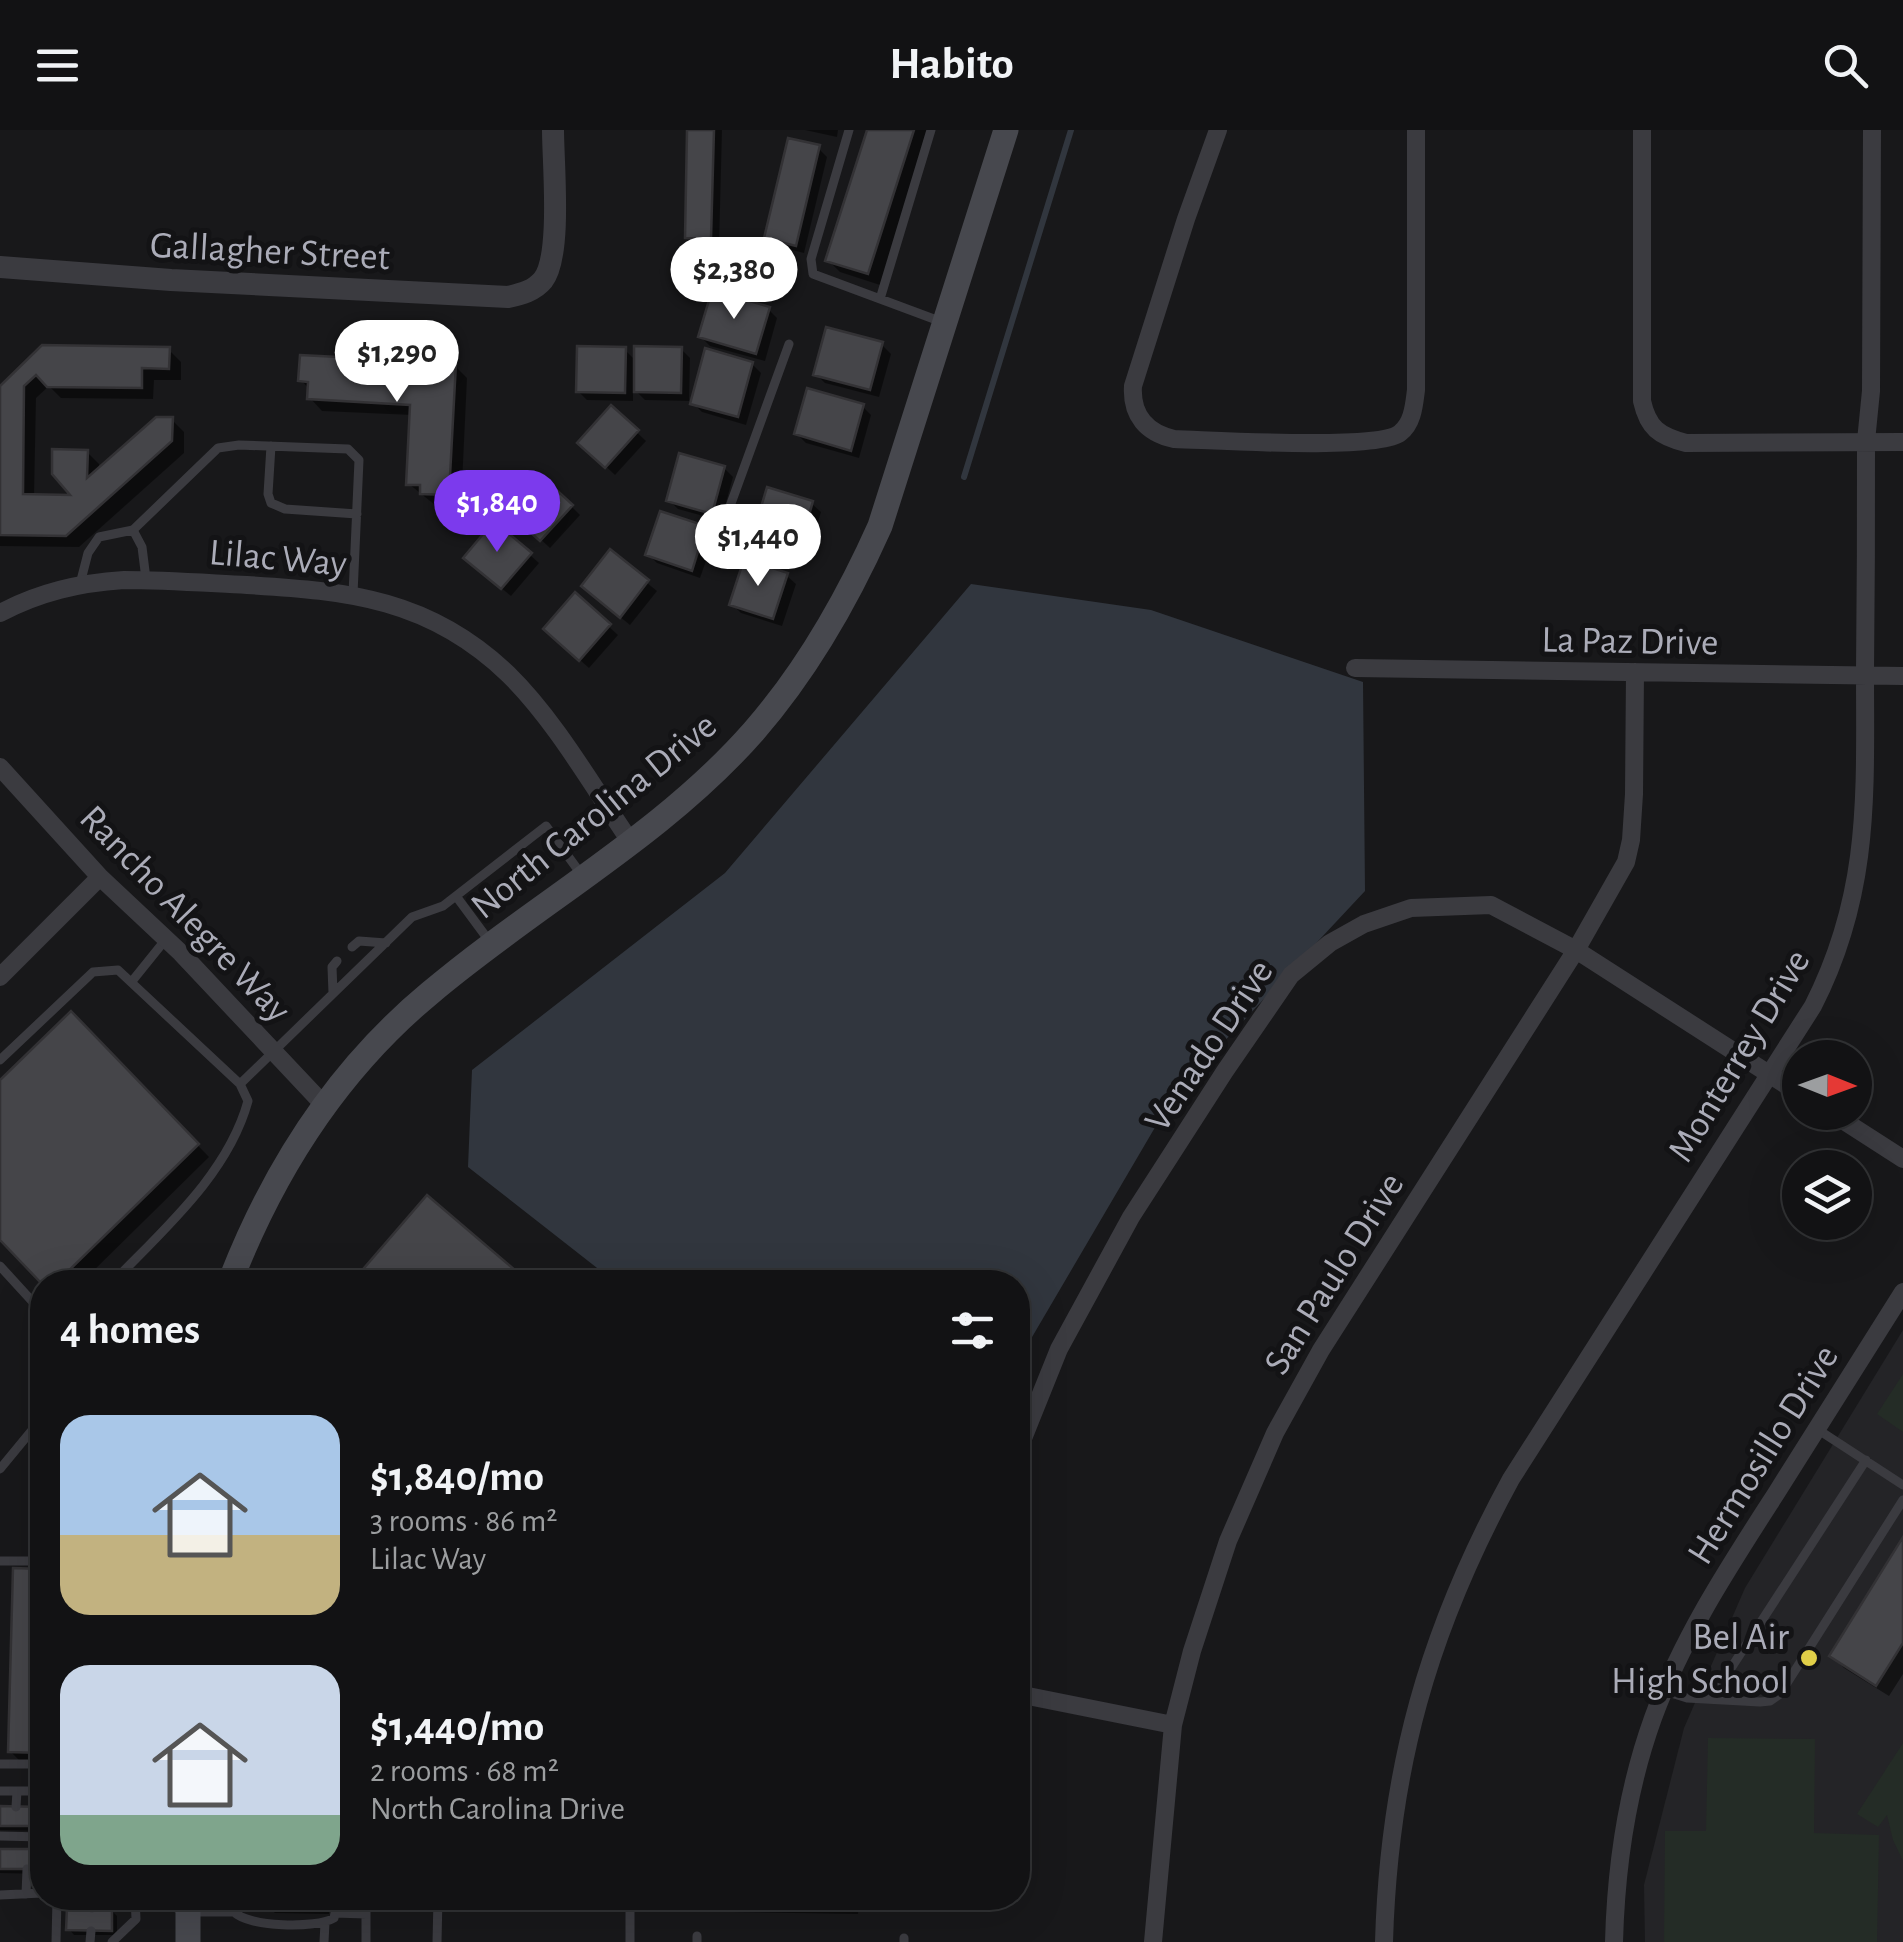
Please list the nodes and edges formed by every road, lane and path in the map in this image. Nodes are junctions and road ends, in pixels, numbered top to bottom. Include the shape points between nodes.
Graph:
1 (553, 130) edge
2 (849, 130) edge
3 (931, 130) edge
4 (1006, 130) edge
5 (1218, 130) edge
6 (1416, 130) edge
7 (1642, 130) edge
8 (1872, 130) edge
9 (0, 268) edge
10 (880, 300) junction
11 (946, 324) junction
12 (789, 344) dead end
13 (1866, 441) junction
14 (1903, 442) edge
15 (270, 446) junction
16 (357, 514) junction
17 (133, 530) junction
18 (713, 553) dead end
19 (146, 580) junction
20 (80, 584) junction
21 (353, 594) junction
22 (0, 613) edge
23 (1355, 668) dead end
24 (1635, 672) junction
25 (1865, 676) junction
26 (1903, 676) edge
27 (0, 767) edge
28 (630, 841) junction
29 (100, 876) junction
30 (583, 877) junction
31 (456, 896) junction
32 (166, 939) junction
33 (386, 943) junction
34 (492, 945) junction
35 (352, 947) dead end
36 (1576, 950) junction
37 (337, 961) dead end
38 (0, 977) edge
39 (132, 980) junction
40 (332, 993) junction
41 (274, 1050) junction
42 (0, 1060) edge
43 (1768, 1074) junction
44 (1782, 1083) edge
45 (240, 1084) junction
46 (324, 1105) junction
47 (1858, 1130) edge
48 (1903, 1159) edge
49 (0, 1266) edge
50 (124, 1270) edge
51 (235, 1270) edge
52 (1903, 1292) edge
53 (30, 1299) edge
54 (1030, 1421) edge
55 (1817, 1429) junction
56 (30, 1433) edge
57 (1866, 1460) junction
58 (0, 1470) edge
59 (1903, 1484) edge
60 (1903, 1500) edge
61 (0, 1561) edge
62 (30, 1561) edge
63 (1664, 1691) junction
64 (1030, 1696) edge
65 (1711, 1699) junction
66 (1173, 1725) junction
67 (0, 1764) edge
68 (30, 1764) edge
69 (16, 1790) junction
70 (0, 1791) edge
71 (30, 1791) edge
72 (16, 1807) dead end
73 (20, 1833) junction
74 (30, 1835) edge
75 (0, 1836) edge
76 (27, 1849) dead end
77 (26, 1869) dead end
78 (0, 1894) edge
79 (26, 1894) junction
80 (30, 1894) edge
81 (57, 1910) edge
82 (136, 1910) edge
83 (188, 1910) edge
84 (221, 1910) edge
85 (336, 1910) edge
86 (366, 1910) edge
87 (438, 1910) edge
88 (630, 1910) edge
89 (234, 1912) joint
90 (335, 1913) junction
91 (366, 1914) junction
92 (325, 1923) junction
93 (56, 1942) edge
94 (112, 1942) edge
95 (188, 1942) edge
96 (324, 1942) edge
97 (366, 1942) edge
98 (438, 1942) edge
99 (630, 1942) edge
100 (1153, 1942) edge
101 (1384, 1942) edge
102 (1614, 1942) edge

1 - 9 street, Gallagher Street via 554,254 535,288 508,297
2 - 10 lane via 811,260 813,274
3 - 10 lane
4 - 11 main road, North Carolina Drive
5 - 6 street via 1133,386 1147,428 1174,439 1386,440 1407,425 1416,390
7 - 13 street via 1646,418 1663,437 1686,442
8 - 13 street, Monterrey Drive
10 - 11 lane
11 - 28 main road, North Carolina Drive via 880,526 826,633 752,733
12 - 18 lane
13 - 14 street
13 - 25 street, Monterrey Drive
15 - 16 lane via 270,503 285,510
15 - 16 lane via 355,454
15 - 17 lane via 218,448
16 - 21 lane
17 - 19 lane
17 - 20 lane via 99,537
19 - 20 street, Lilac Way
19 - 21 street, Lilac Way
20 - 22 street, Lilac Way
21 - 28 street, Lilac Way via 413,611 484,652 558,737
23 - 24 street, La Paz Drive
24 - 25 street, La Paz Drive
24 - 36 street, San Paulo Drive via 1631,840 1614,888
25 - 26 street, La Paz Drive
25 - 43 street, Monterrey Drive via 1862,842 1846,928 1813,1006
27 - 29 street, Rancho Alegre Way
28 - 30 main road, North Carolina Drive
29 - 32 street, Rancho Alegre Way
29 - 38 street
30 - 31 lane via 546,826
30 - 34 main road, North Carolina Drive
31 - 33 lane via 412,917
31 - 34 lane
32 - 39 lane
32 - 41 street, Rancho Alegre Way
33 - 35 lane via 359,941
33 - 40 lane
34 - 46 main road, North Carolina Drive via 387,1032
36 - 43 street, Venado Drive
36 - 54 street, Venado Drive via 1491,905 1411,908 1364,924 1291,975 1131,1217 1059,1349
36 - 66 street, San Paulo Drive via 1275,1432 1228,1541
37 - 40 lane
39 - 42 lane via 118,970 93,972
39 - 45 lane
40 - 41 lane
41 - 45 lane
41 - 46 street, Rancho Alegre Way
43 - 44 street, Venado Drive
43 - 101 street, Monterrey Drive via 1478,1540 1441,1624 1411,1727 1391,1831
45 - 50 lane via 248,1101 242,1121 198,1193
46 - 51 main road, North Carolina Drive via 283,1165
47 - 48 street
49 - 53 lane
52 - 55 street, Hermosillo Drive
55 - 57 lane
55 - 63 street, Hermosillo Drive via 1709,1598
56 - 58 lane
57 - 59 lane
57 - 65 lane
60 - 65 lane via 1780,1694 1760,1702
61 - 62 lane
63 - 65 lane
63 - 102 street, Hermosillo Drive via 1626,1820
64 - 66 street
66 - 100 street, San Paulo Drive
67 - 68 lane
69 - 70 lane
69 - 71 lane
69 - 72 lane
73 - 74 lane
73 - 75 lane
73 - 76 lane
77 - 79 lane
78 - 79 lane
79 - 80 lane
81 - 93 lane
82 - 94 lane via 136,1919
83 - 95 main road
84 - 89 lane
85 - 90 lane
86 - 91 lane
87 - 98 lane
88 - 99 lane
89 - 92 lane via 241,1919
90 - 91 lane
90 - 92 lane
91 - 97 lane
92 - 96 lane

